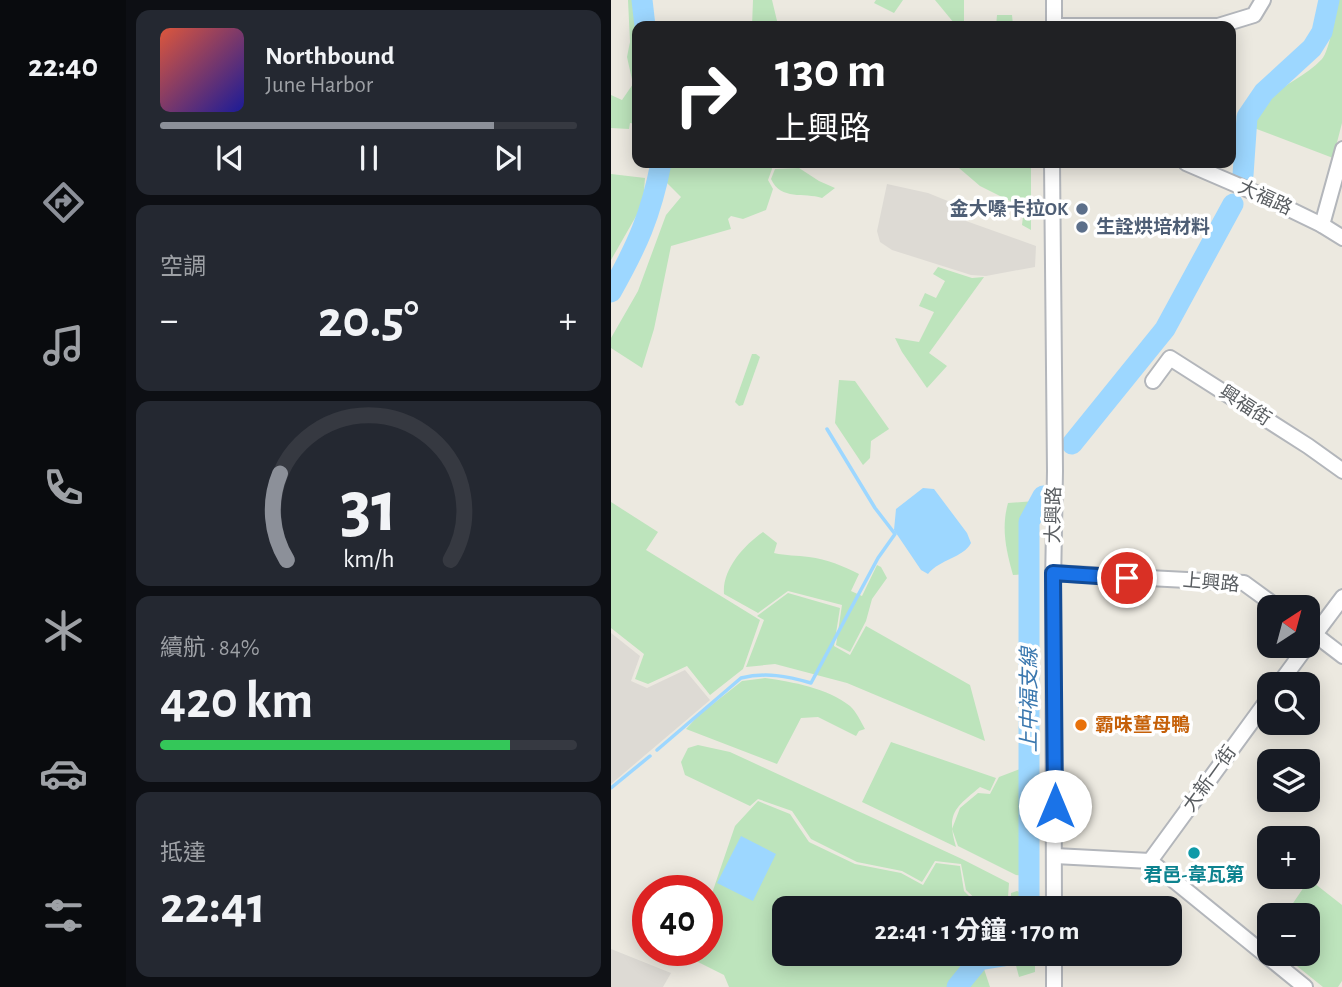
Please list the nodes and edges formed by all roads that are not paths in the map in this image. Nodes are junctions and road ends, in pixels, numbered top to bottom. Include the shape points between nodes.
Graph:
1 (1054, 0) edge
2 (1263, 0) edge
3 (1054, 21) edge
4 (1234, 21) edge
5 (1342, 149) edge
6 (1052, 168) edge
7 (1198, 168) edge
8 (1321, 225) junction
9 (1342, 238) edge
10 (1153, 381) dead end
11 (1342, 471) edge
12 (1053, 573) junction
13 (1260, 595) edge
14 (1342, 597) edge
15 (1320, 625) edge
16 (1320, 645) edge
17 (1342, 656) edge
18 (1257, 714) edge
19 (1055, 856) junction
20 (1150, 861) junction
21 (1054, 896) edge
22 (1054, 966) edge
23 (1054, 987) edge
24 (1305, 987) edge

1 - 3 street
2 - 4 street via 1254,15
5 - 8 street
6 - 12 street, 大興路
7 - 8 street, 大福路
8 - 9 street, 大福路
10 - 11 street, 興福街 via 1170,358
12 - 13 street, 上興路 via 1244,583
12 - 19 street, 大興路
14 - 15 street
16 - 17 street
18 - 20 street, 大新一街
19 - 20 street
19 - 21 street, 大興路
20 - 24 street
22 - 23 street

